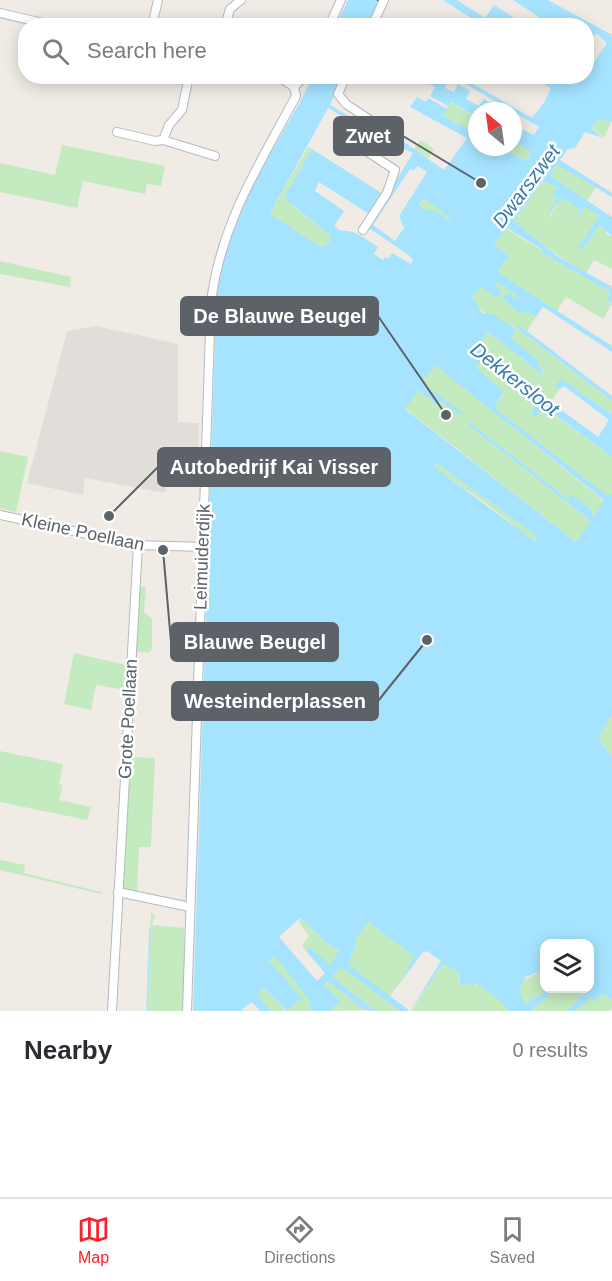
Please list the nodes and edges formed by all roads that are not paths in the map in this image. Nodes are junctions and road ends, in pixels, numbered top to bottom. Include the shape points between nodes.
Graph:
1 (158, 0) edge
2 (241, 0) edge
3 (341, 0) edge
4 (384, 0) edge
5 (0, 13) edge
6 (22, 18) edge
7 (155, 18) edge
8 (227, 18) edge
9 (333, 18) edge
10 (376, 18) edge
11 (187, 84) edge
12 (290, 84) edge
13 (297, 84) edge
14 (342, 84) edge
15 (294, 87) junction
16 (117, 132) dead end
17 (163, 140) junction
18 (215, 156) dead end
19 (363, 230) dead end
20 (0, 515) edge
21 (138, 544) junction
22 (202, 547) junction
23 (118, 892) junction
24 (190, 907) junction
25 (112, 1011) edge
26 (187, 1011) edge

1 - 7 street
2 - 8 street via 230,9
3 - 9 street
4 - 10 street
5 - 6 street
11 - 17 street via 182,110 169,124
12 - 15 street
13 - 15 street
14 - 19 street via 338,94 341,100 370,120 360,147 395,170 387,193
15 - 22 street, Leimuiderdijk via 296,96 231,219 216,265 211,302
16 - 17 street
17 - 18 street
20 - 21 street, Kleine Poellaan
21 - 22 street, Kleine Poellaan
21 - 23 street, Grote Poellaan
22 - 24 street, Leimuiderdijk
23 - 24 street
23 - 25 street, Grote Poellaan
24 - 26 street, Leimuiderdijk

